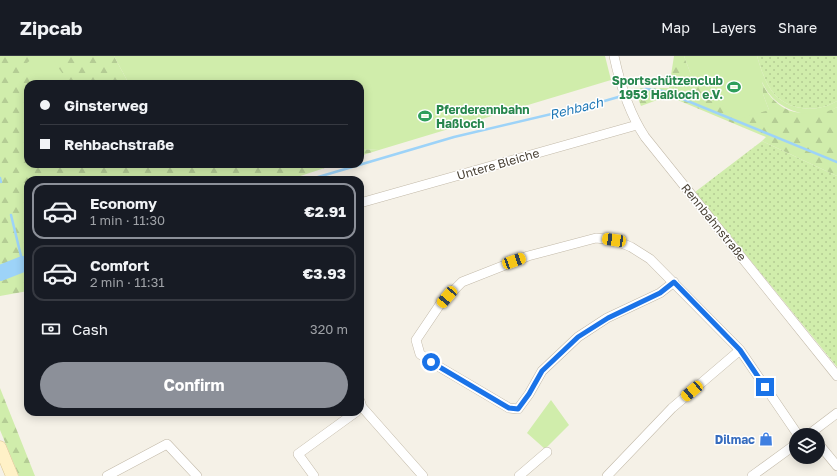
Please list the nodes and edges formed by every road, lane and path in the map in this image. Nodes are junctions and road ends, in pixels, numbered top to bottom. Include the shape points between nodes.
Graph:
1 (614, 56) edge
2 (636, 125) junction
3 (364, 202) edge
4 (674, 282) junction
5 (740, 350) junction
6 (837, 376) edge
7 (364, 412) edge
8 (837, 413) edge
9 (347, 416) edge
10 (793, 428) edge
11 (818, 428) edge
12 (0, 448) edge
13 (789, 449) edge
14 (825, 451) edge
15 (547, 452) dead end
16 (837, 466) edge
17 (12, 476) edge
18 (107, 476) edge
19 (197, 476) edge
20 (314, 476) edge
21 (423, 476) edge
22 (518, 476) edge
23 (607, 476) edge
24 (752, 476) edge

1 - 2 street, Rennbahnstraße
2 - 3 street, Untere Bleiche
2 - 6 street, Rennbahnstraße
4 - 4 street via 660,293 608,318 578,337 542,371 518,409 509,408 444,370 425,358 417,348 417,336 445,299 462,282 528,256 596,238 614,240 631,247 650,259
4 - 5 street
5 - 10 street
5 - 23 street via 672,408
7 - 21 street
8 - 11 street
9 - 20 street via 298,454
12 - 17 main road
13 - 24 street
14 - 16 street
15 - 22 street
18 - 19 street via 167,444

